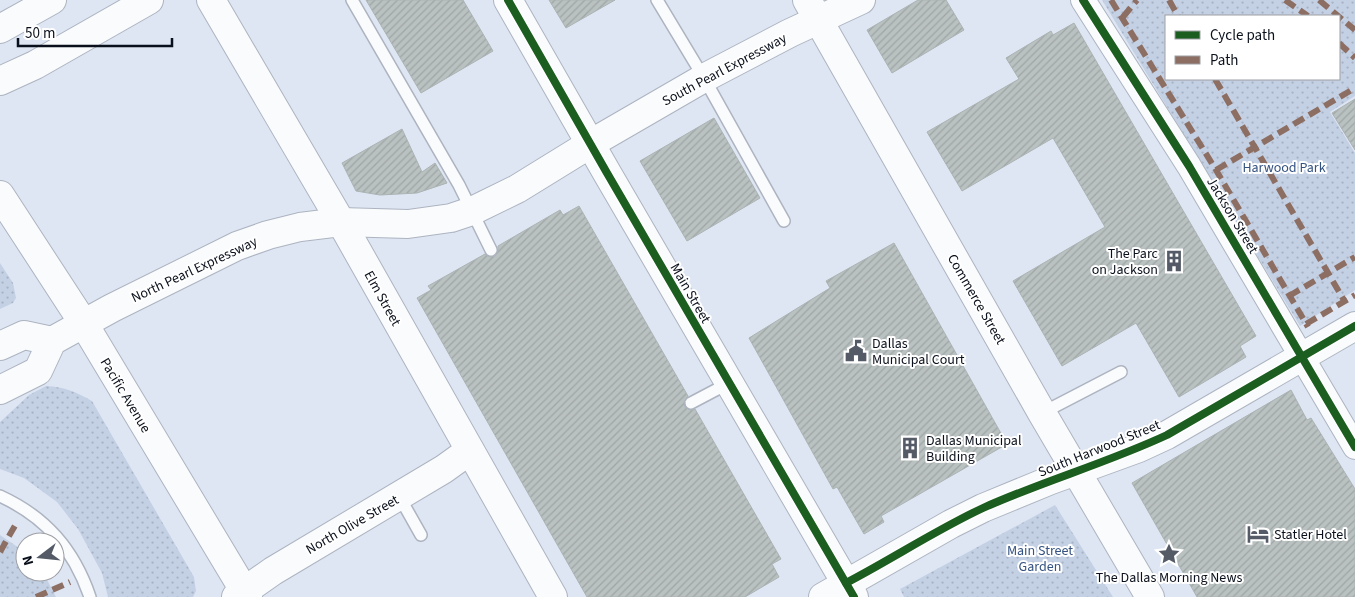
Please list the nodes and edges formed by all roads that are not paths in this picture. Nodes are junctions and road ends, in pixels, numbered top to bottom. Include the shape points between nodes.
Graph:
1 (52, 0) edge
2 (149, 0) edge
3 (211, 0) edge
4 (352, 0) edge
5 (508, 0) edge
6 (656, 0) edge
7 (861, 0) edge
8 (1083, 0) edge
9 (813, 10) edge
10 (0, 29) edge
11 (704, 78) junction
12 (0, 81) edge
13 (590, 144) junction
14 (0, 195) edge
15 (472, 211) junction
16 (784, 221) dead end
17 (341, 222) junction
18 (492, 250) dead end
19 (84, 324) junction
20 (1355, 326) edge
21 (52, 341) junction
22 (0, 346) edge
23 (1303, 357) junction
24 (1121, 372) dead end
25 (729, 383) junction
26 (0, 390) edge
27 (692, 403) dead end
28 (1042, 413) junction
29 (1355, 447) edge
30 (469, 451) junction
31 (1076, 471) junction
32 (0, 496) edge
33 (399, 496) junction
34 (421, 535) dead end
35 (850, 590) edge
36 (547, 593) edge
37 (242, 595) edge
38 (90, 597) edge
39 (822, 597) edge
40 (1150, 597) edge

1 - 10 main road
2 - 12 main road via 35,65
3 - 17 main road, Elm Street
4 - 15 lane
5 - 13 main road, Main Street
6 - 11 lane
7 - 9 main road, South Pearl Expressway
8 - 23 street, Jackson Street via 1189,166
9 - 11 main road, South Pearl Expressway
9 - 28 main road, Commerce Street
11 - 13 main road, South Pearl Expressway
11 - 16 lane
13 - 15 main road, North Pearl Expressway via 517,189
13 - 25 main road, Main Street
14 - 19 main road, Pacific Avenue
15 - 17 main road, North Pearl Expressway via 451,218 408,224
15 - 18 lane
17 - 19 main road, North Pearl Expressway via 300,227 236,246
17 - 30 main road, Elm Street
19 - 21 main road, North Pearl Expressway
19 - 37 main road, Pacific Avenue
20 - 23 main road, South Harwood Street
21 - 22 main road via 24,335
21 - 26 main road via 38,371
23 - 29 street, Jackson Street
23 - 31 main road, South Harwood Street via 1167,435
24 - 28 lane
25 - 27 lane
25 - 35 main road, Main Street
28 - 31 main road, Commerce Street
30 - 33 main road, North Olive Street
30 - 36 main road, Elm Street
31 - 35 main road, South Harwood Street via 951,524
31 - 40 main road, Commerce Street
32 - 38 lane via 43,523 66,547 83,576
33 - 34 lane
33 - 37 main road, North Olive Street via 273,571
35 - 39 main road, South Harwood Street

